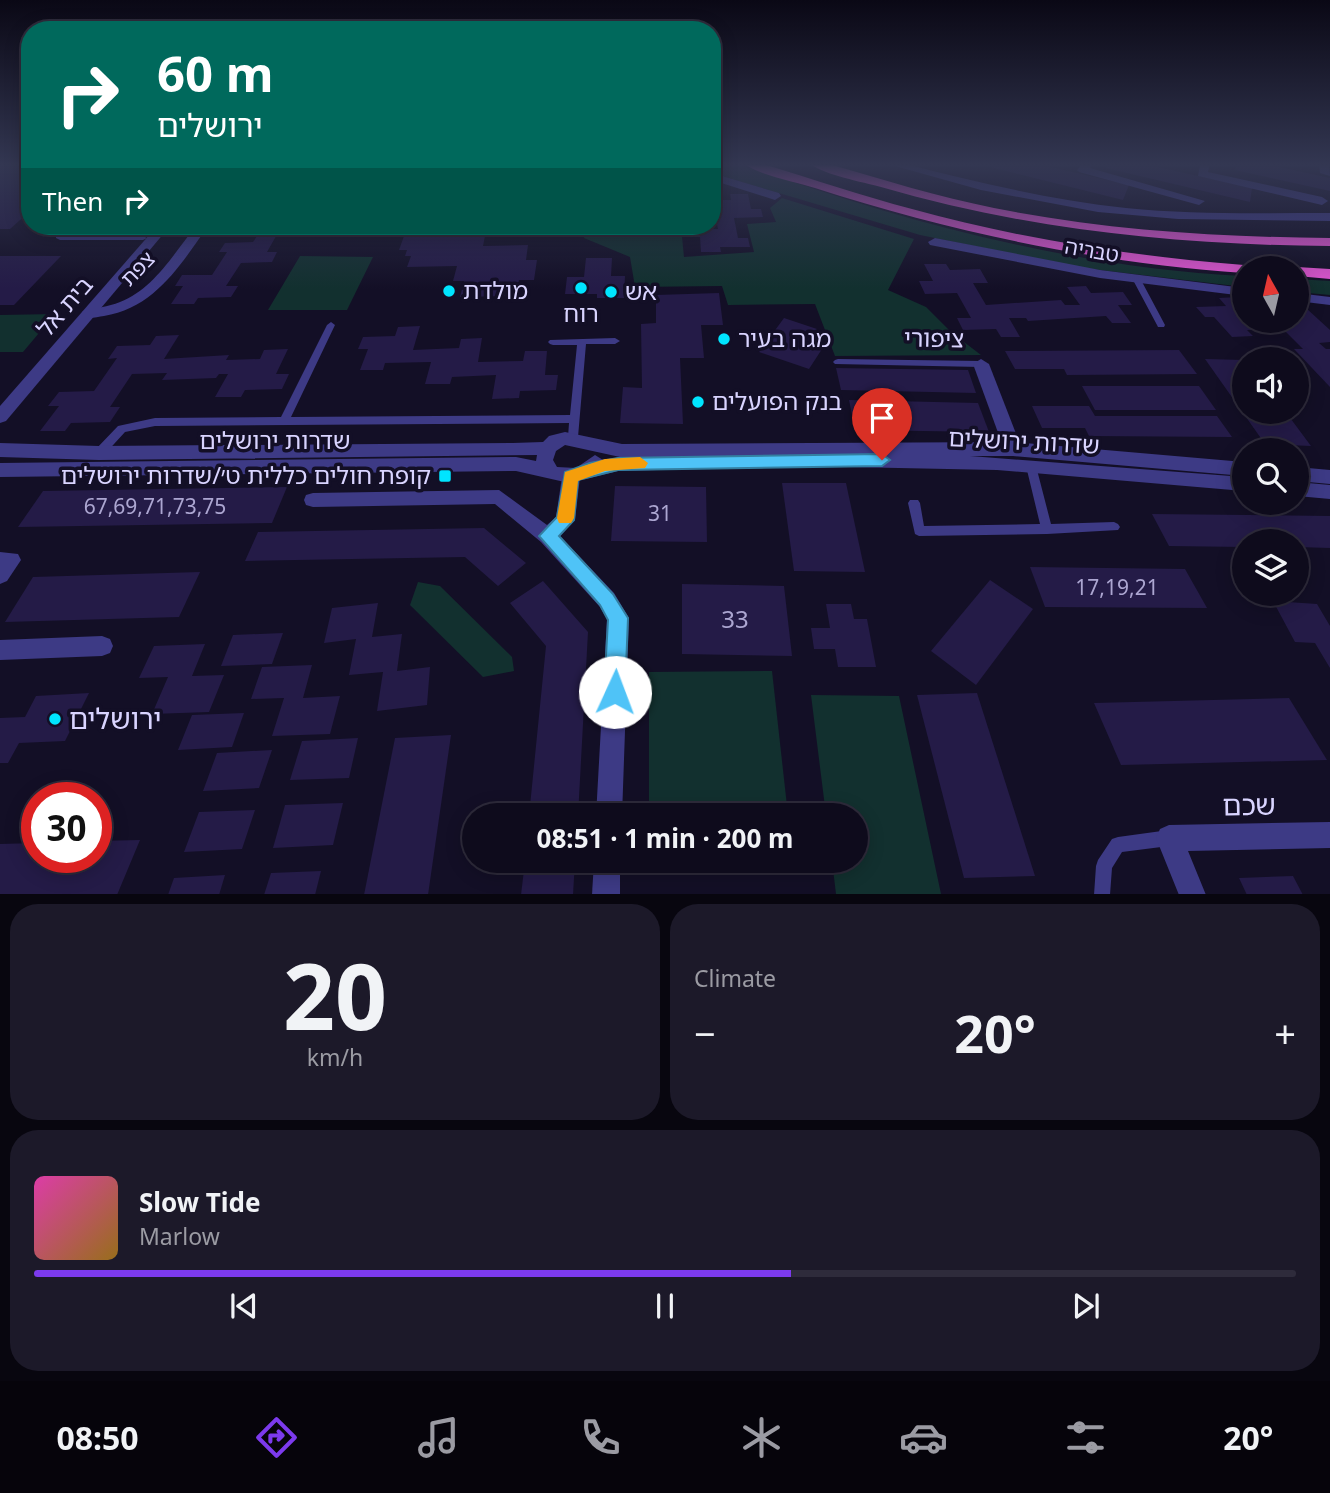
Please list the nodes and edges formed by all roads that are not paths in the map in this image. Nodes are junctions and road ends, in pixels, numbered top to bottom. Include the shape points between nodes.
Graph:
1 (886, 206) edge
2 (969, 206) edge
3 (1278, 206) edge
4 (1330, 217) edge
5 (61, 235) edge
6 (146, 235) edge
7 (156, 235) edge
8 (195, 235) edge
9 (143, 238) junction
10 (935, 242) dead end
11 (1330, 242) edge
12 (1232, 268) edge
13 (1309, 273) edge
14 (1330, 274) edge
15 (1137, 280) junction
16 (1232, 291) edge
17 (1309, 298) edge
18 (1330, 301) edge
19 (88, 314) junction
20 (331, 325) dead end
21 (1161, 325) dead end
22 (615, 341) dead end
23 (553, 342) dead end
24 (582, 342) junction
25 (838, 362) dead end
26 (981, 364) joint
27 (0, 399) edge
28 (0, 417) edge
29 (575, 419) junction
30 (284, 421) junction
31 (573, 437) junction
32 (593, 445) junction
33 (548, 448) junction
34 (1013, 449) junction
35 (0, 450) edge
36 (99, 453) junction
37 (1031, 466) junction
38 (1232, 468) edge
39 (0, 470) edge
40 (570, 472) junction
41 (1309, 475) edge
42 (1330, 477) edge
43 (1232, 483) edge
44 (1309, 490) edge
45 (1330, 492) edge
46 (313, 500) dead end
47 (914, 503) dead end
48 (1114, 527) dead end
49 (1046, 529) junction
50 (548, 536) junction
51 (0, 560) edge
52 (0, 575) edge
53 (102, 646) dead end
54 (0, 650) edge
55 (610, 803) edge
56 (1330, 835) edge
57 (1169, 838) junction
58 (607, 873) edge
59 (606, 894) edge
60 (1102, 894) edge
61 (1194, 894) edge

1 - 12 highway via 990,233 1132,257
2 - 11 highway via 1163,236
3 - 4 street
5 - 9 lane
6 - 9 street, בית אל
7 - 19 street, בית אל
8 - 19 street, צפת via 143,299 117,310
9 - 27 street, בית אל
10 - 15 street, טבריה
13 - 14 highway
15 - 16 street, טבריה
15 - 21 lane
17 - 18 street
19 - 28 street, בית אל
20 - 30 lane
22 - 24 lane
23 - 24 lane
24 - 29 lane
25 - 26 lane, ציפורי
26 - 34 street, ציפורי
29 - 30 lane
29 - 31 lane
30 - 36 lane via 137,424 122,429
31 - 32 street, שדרות ירושלים
31 - 33 street
32 - 34 street, שדרות ירושלים via 622,451
32 - 40 street via 597,457
33 - 36 street, שדרות ירושלים
33 - 40 street via 544,460
34 - 38 street, שדרות ירושלים
35 - 36 street, שדרות ירושלים
37 - 40 street, שדרות ירושלים via 860,460 618,464
37 - 43 street, שדרות ירושלים
37 - 49 lane
39 - 40 street, שדרות ירושלים via 516,464
40 - 50 street via 565,520
41 - 42 street
44 - 45 street
46 - 50 street via 499,497
47 - 49 lane via 919,531
48 - 49 lane
50 - 55 street via 618,618
51 - 52 street via 11,559
53 - 54 street
56 - 57 street, שכם
57 - 60 lane via 1118,845 1104,866
57 - 61 street
58 - 59 street

